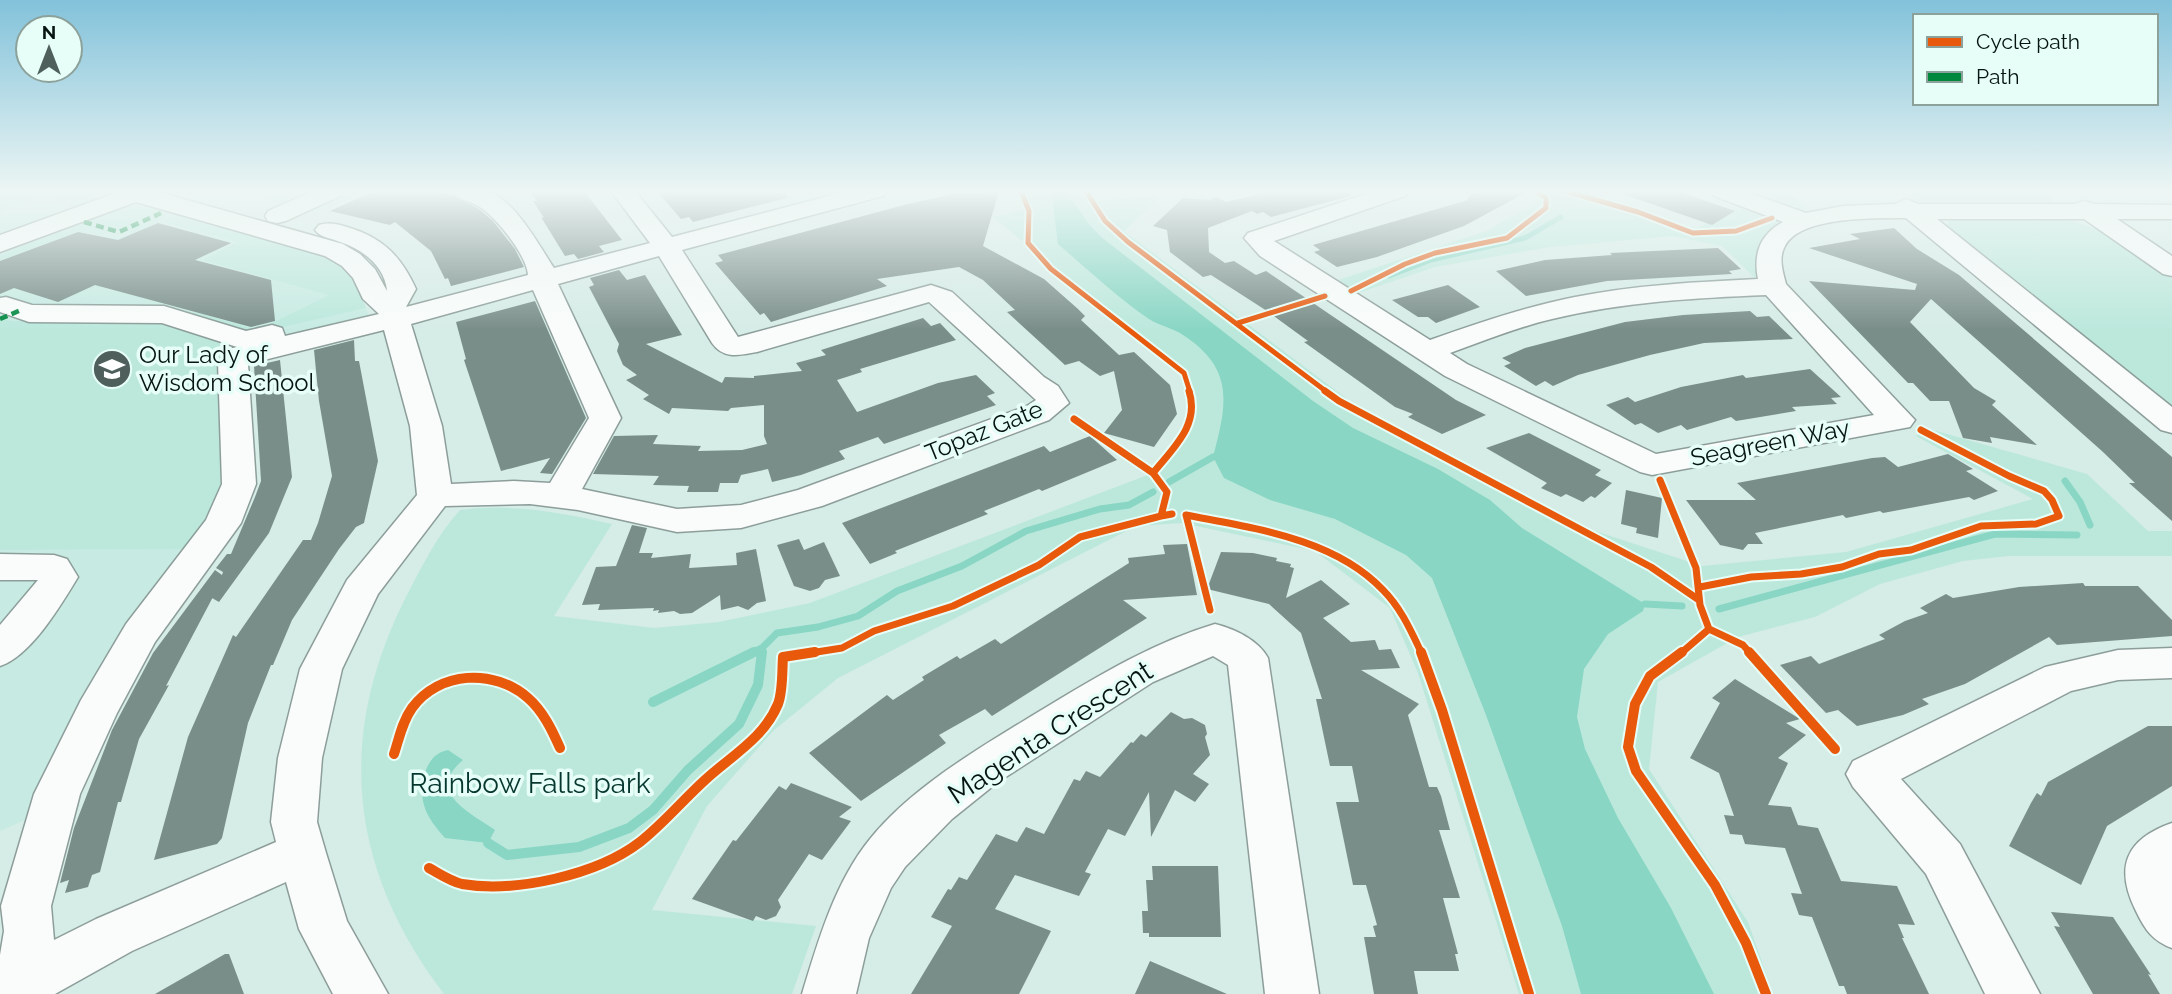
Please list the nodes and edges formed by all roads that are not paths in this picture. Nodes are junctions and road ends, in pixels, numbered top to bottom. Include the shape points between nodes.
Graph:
1 (17, 237) edge
2 (291, 237) edge
3 (351, 237) edge
4 (521, 237) edge
5 (659, 237) edge
6 (699, 237) edge
7 (1259, 237) edge
8 (1779, 237) edge
9 (1945, 237) edge
10 (2126, 237) edge
11 (0, 244) edge
12 (666, 246) junction
13 (2172, 268) edge
14 (542, 279) junction
15 (1773, 286) junction
16 (6, 305) dead end
17 (394, 314) junction
18 (1428, 351) junction
19 (2172, 423) edge
20 (435, 496) junction
21 (560, 496) junction
22 (0, 567) edge
23 (0, 651) edge
24 (2172, 663) edge
25 (2172, 843) edge
26 (302, 853) junction
27 (2172, 925) edge
28 (14, 990) edge
29 (838, 992) edge
30 (360, 994) edge
31 (1292, 994) edge
32 (2013, 994) edge

1 - 11 street
2 - 17 street via 334,250 358,267 373,293
3 - 17 street via 369,244 392,266 402,289
4 - 14 street via 541,269
5 - 12 street
6 - 12 street
7 - 18 street, Seagreen Way via 1269,250
8 - 15 street via 1768,252
9 - 19 street
10 - 13 street
12 - 14 street
12 - 21 street, Topaz Gate via 733,347 931,293 1047,393 1052,403 1038,413 797,503 750,515 691,521 656,518
14 - 17 street
14 - 21 street via 605,418
15 - 18 street via 1593,302 1531,316
15 - 18 street, Seagreen Way via 1899,420 1652,465 1456,370
16 - 17 street via 29,313 164,314 245,340
17 - 20 street via 425,426
17 - 28 street via 240,355 233,362 239,484 223,523 140,634 57,794 26,906 29,950
20 - 21 street, Topaz Gate via 506,491
20 - 26 street via 361,589 321,668 300,758 295,822
22 - 23 street via 54,568 59,578
24 - 32 street via 2118,665 2060,678 1869,774 1943,859
25 - 27 street via 2151,861 2148,873 2155,898
26 - 28 street via 114,935
26 - 30 street via 324,929
29 - 31 street, Magenta Crescent via 844,938 872,876 888,852 936,806 982,769 1139,671 1215,638 1248,658

